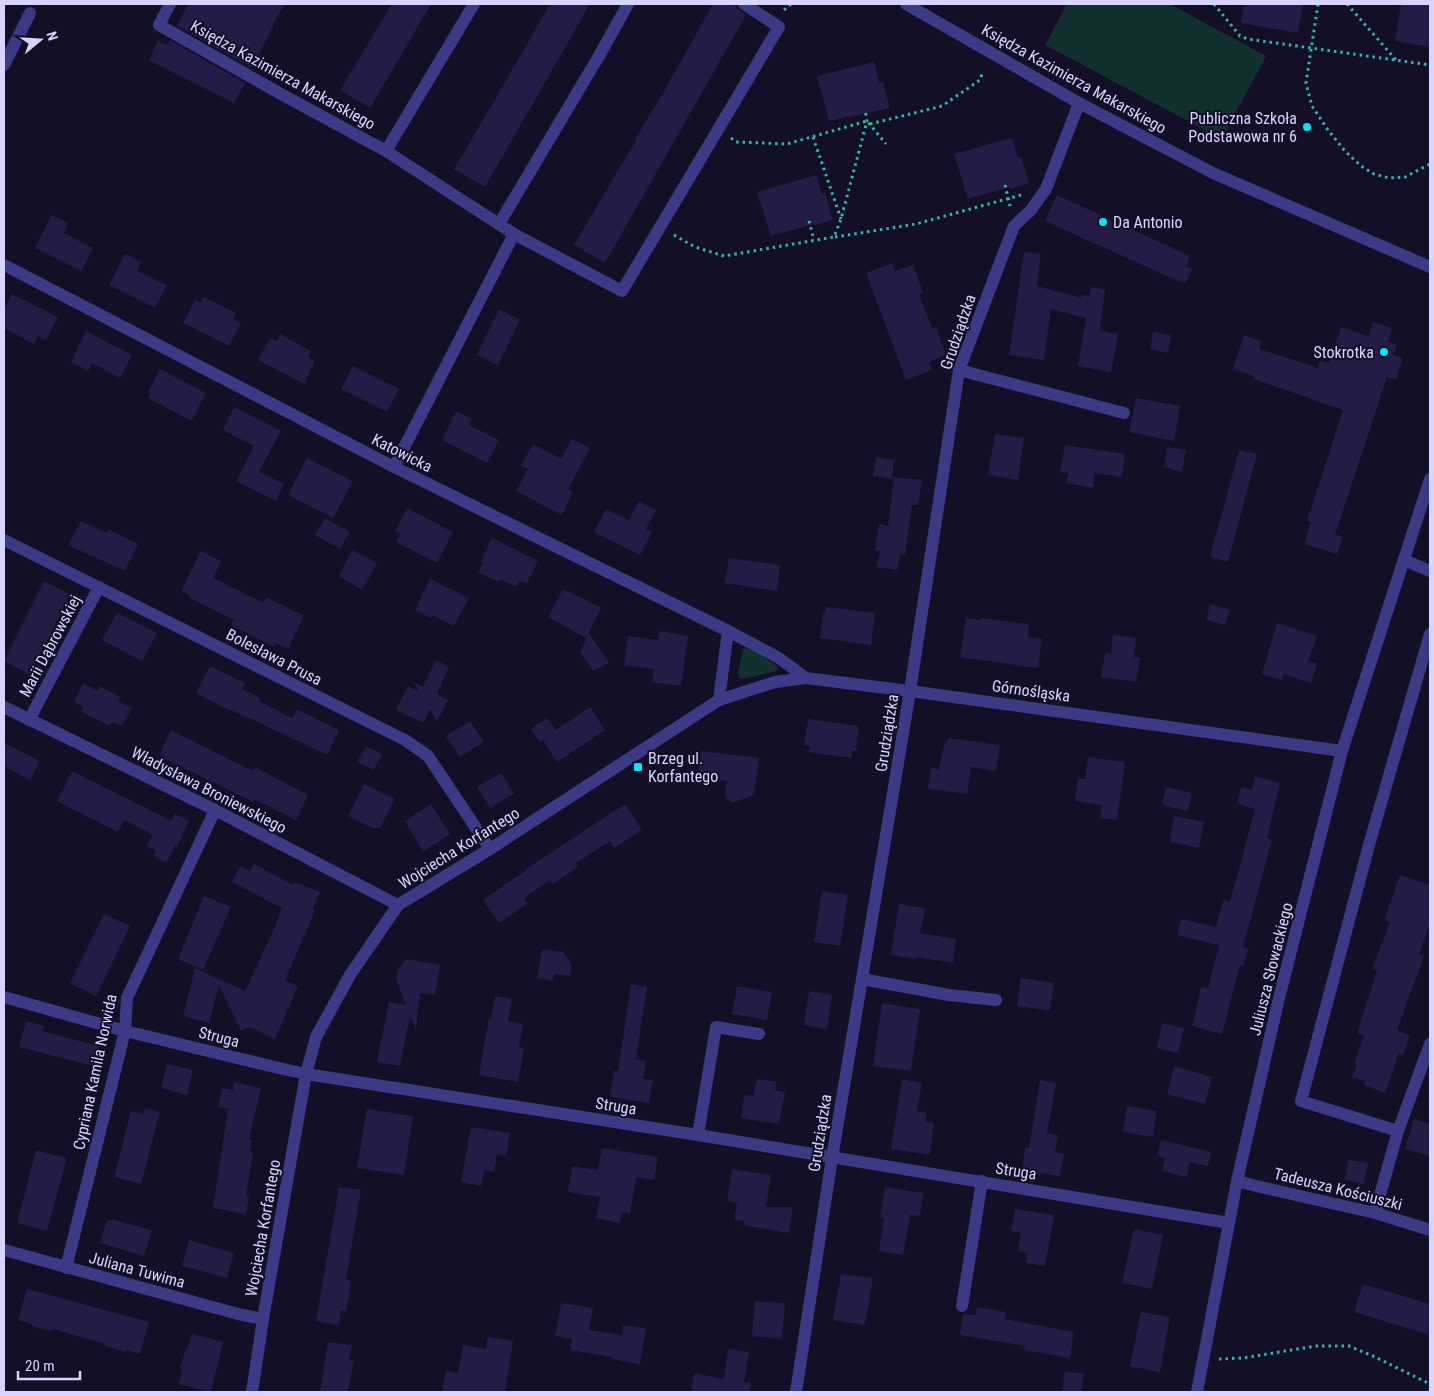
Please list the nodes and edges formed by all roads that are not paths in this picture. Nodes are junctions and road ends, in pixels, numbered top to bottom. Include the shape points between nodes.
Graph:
1 (170, 4) edge
2 (474, 4) edge
3 (628, 4) edge
4 (744, 4) edge
5 (906, 4) edge
6 (30, 13) dead end
7 (4, 65) edge
8 (1079, 103) junction
9 (386, 151) junction
10 (499, 224) junction
11 (514, 234) junction
12 (4, 265) edge
13 (1427, 267) edge
14 (959, 370) junction
15 (1124, 413) dead end
16 (394, 467) junction
17 (1430, 479) edge
18 (4, 540) edge
19 (1404, 560) junction
20 (1430, 571) edge
21 (99, 587) junction
22 (728, 631) junction
23 (1430, 634) edge
24 (806, 678) junction
25 (910, 691) junction
26 (720, 700) junction
27 (4, 707) edge
28 (30, 720) junction
29 (1342, 751) junction
30 (215, 810) junction
31 (490, 849) junction
32 (398, 905) junction
33 (862, 979) junction
34 (4, 998) edge
35 (996, 1000) dead end
36 (125, 1031) junction
37 (760, 1034) dead end
38 (1430, 1044) edge
39 (306, 1074) junction
40 (1398, 1131) junction
41 (698, 1135) junction
42 (832, 1158) junction
43 (1237, 1181) junction
44 (982, 1182) junction
45 (1374, 1213) junction
46 (1229, 1223) junction
47 (1430, 1230) edge
48 (4, 1250) edge
49 (66, 1268) junction
50 (962, 1306) dead end
51 (263, 1319) junction
52 (252, 1392) edge
53 (796, 1392) edge
54 (1197, 1392) edge

1 - 9 street, Księdza Kazimierza Makarskiego via 159,25
2 - 9 street, Księdza Kazimierza Makarskiego
3 - 10 street
4 - 11 street, Księdza Kazimierza Makarskiego via 779,27 622,291
5 - 8 street, Księdza Kazimierza Makarskiego
6 - 7 street
8 - 13 street, Księdza Kazimierza Makarskiego via 1213,173
8 - 14 street, Grudziądzka via 1046,189 1014,226
9 - 10 street, Księdza Kazimierza Makarskiego
10 - 11 street, Księdza Kazimierza Makarskiego
11 - 16 street
12 - 16 street, Katowicka
14 - 15 street
14 - 25 street, Grudziądzka
16 - 22 street, Katowicka
17 - 19 street, Juliusza Słowackiego
18 - 21 street, Bolesława Prusa
19 - 20 street
19 - 29 street, Juliusza Słowackiego
21 - 28 street, Marii Dąbrowskiej
21 - 31 street, Bolesława Prusa via 405,740 428,756
22 - 24 street, Górnośląska via 779,658
22 - 26 street
23 - 40 street via 1368,845 1301,1101
24 - 25 street, Górnośląska
24 - 26 street, Wojciecha Korfantego via 775,682
25 - 29 street, Górnośląska
25 - 33 street, Grudziądzka
26 - 31 street, Wojciecha Korfantego
27 - 28 street, Władysława Broniewskiego
28 - 30 street, Władysława Broniewskiego
29 - 43 street, Juliusza Słowackiego via 1279,998
30 - 32 street, Władysława Broniewskiego
30 - 36 street, Cypriana Kamila Norwida via 126,998
31 - 32 street, Wojciecha Korfantego
32 - 39 street, Wojciecha Korfantego via 350,975 316,1037
33 - 35 street
33 - 42 street, Grudziądzka
34 - 36 street, Struga
36 - 39 street, Struga
36 - 49 street, Cypriana Kamila Norwida
37 - 41 street via 716,1027
38 - 40 street
39 - 41 street, Struga
39 - 51 street, Wojciecha Korfantego
40 - 45 street
41 - 42 street, Struga
42 - 44 street, Struga
42 - 53 street, Grudziądzka
43 - 45 street, Tadeusza Kościuszki
43 - 46 street, Juliusza Słowackiego
44 - 46 street, Struga
44 - 50 street
45 - 47 street, Tadeusza Kościuszki
46 - 54 street, Juliusza Słowackiego
48 - 49 street, Juliana Tuwima
49 - 51 street, Juliana Tuwima
51 - 52 street, Wojciecha Korfantego

